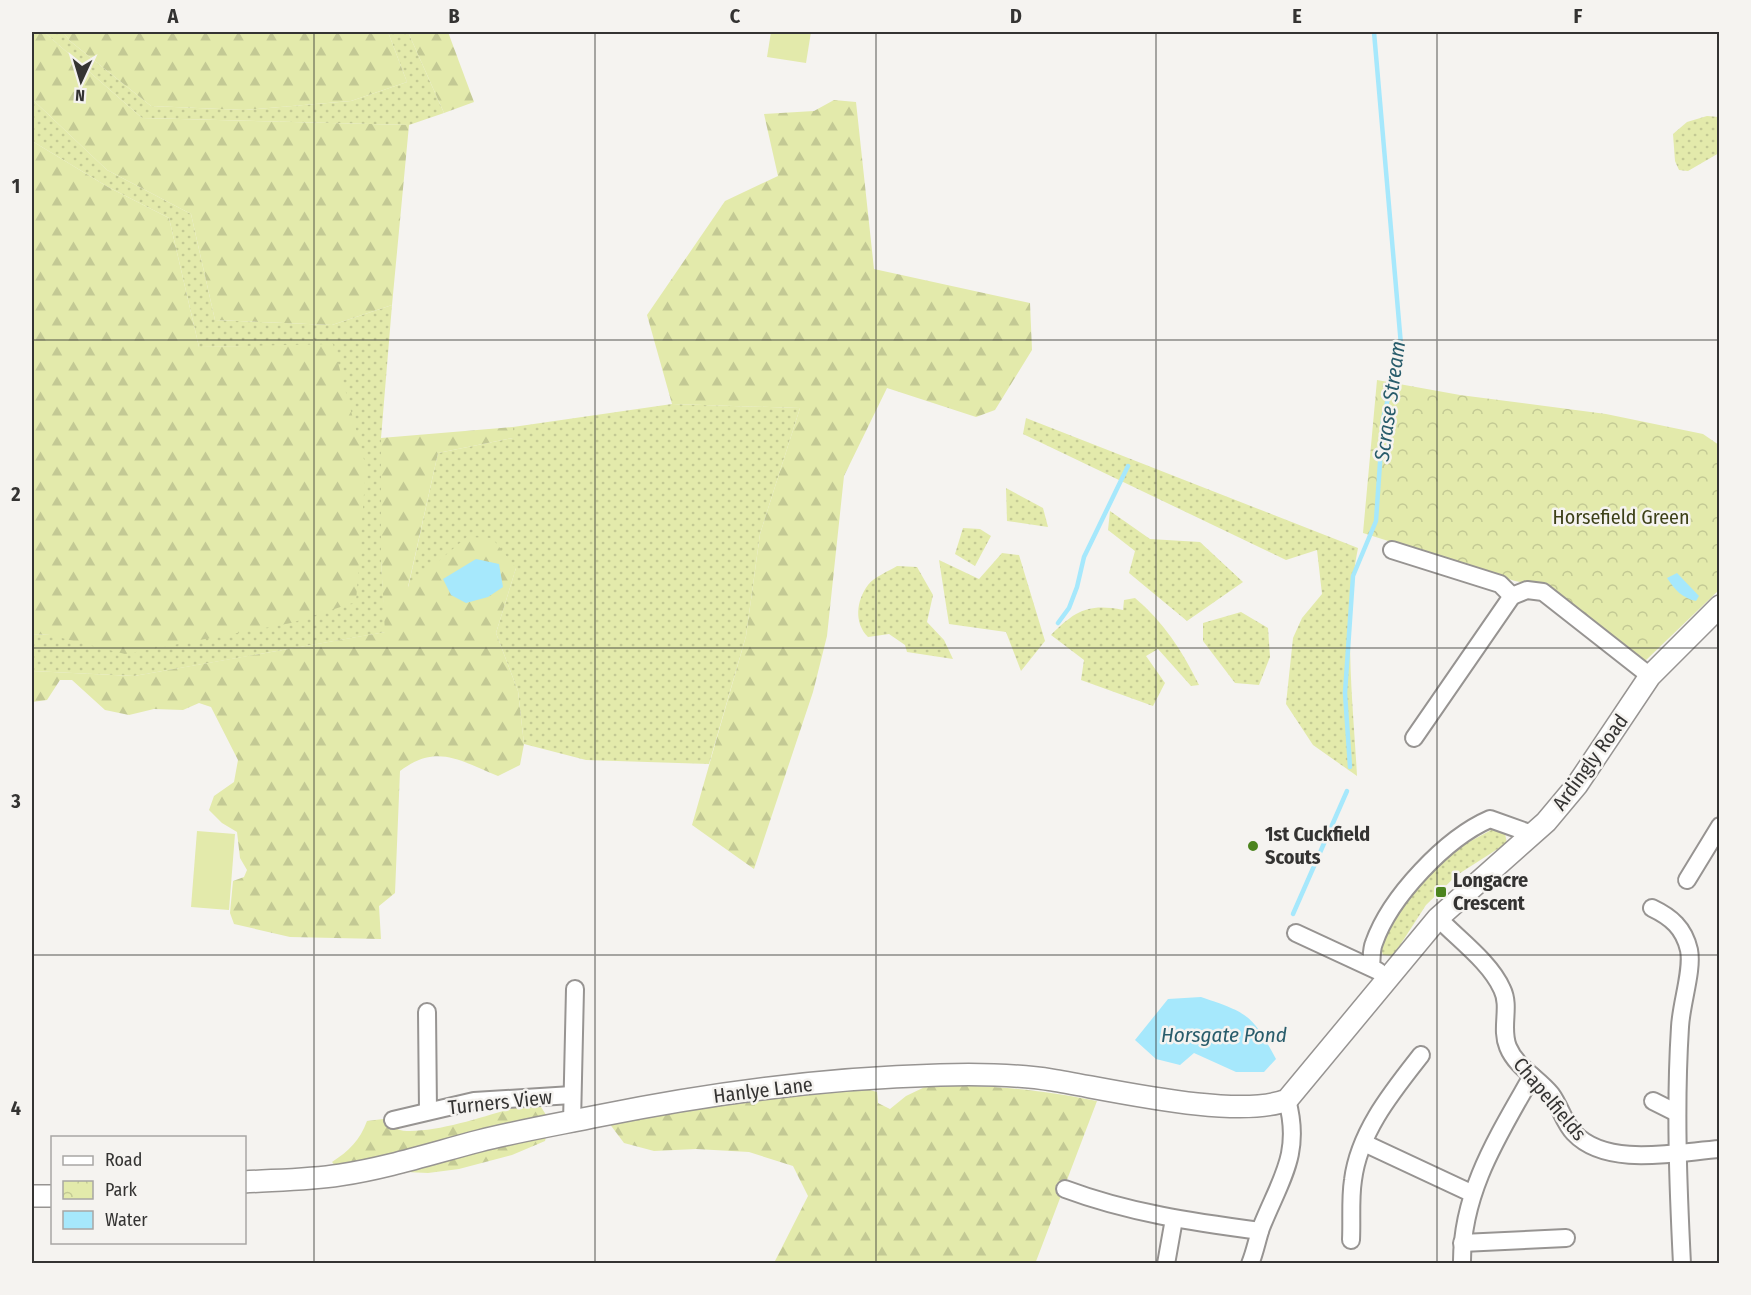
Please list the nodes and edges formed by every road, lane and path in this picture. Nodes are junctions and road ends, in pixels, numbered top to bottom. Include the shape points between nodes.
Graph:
1 (1392, 550) dead end
2 (1512, 596) junction
3 (1719, 606) edge
4 (1650, 676) junction
5 (1414, 738) dead end
6 (1719, 826) edge
7 (1532, 834) junction
8 (1687, 880) dead end
9 (1652, 908) dead end
10 (1438, 918) junction
11 (1296, 933) dead end
12 (1379, 971) junction
13 (575, 989) dead end
14 (427, 1012) dead end
15 (1420, 1055) dead end
16 (1532, 1076) junction
17 (572, 1095) junction
18 (1287, 1100) junction
19 (1653, 1101) dead end
20 (428, 1111) junction
21 (1677, 1113) junction
22 (393, 1120) dead end
23 (572, 1123) junction
24 (1364, 1143) junction
25 (1719, 1149) edge
26 (1677, 1152) junction
27 (246, 1182) edge
28 (1065, 1190) dead end
29 (1471, 1193) junction
30 (32, 1196) edge
31 (51, 1196) edge
32 (1174, 1219) junction
33 (1260, 1231) junction
34 (1566, 1238) dead end
35 (1351, 1240) dead end
36 (1462, 1243) junction
37 (1166, 1263) edge
38 (1250, 1263) edge
39 (1462, 1263) edge
40 (1682, 1263) edge

1 - 2 street via 1500,584
2 - 4 street via 1527,590 1543,592
2 - 5 street
3 - 4 street, Ardingly Road
4 - 7 street, Ardingly Road via 1577,785
6 - 8 street
7 - 10 street, Ardingly Road
7 - 12 street via 1490,819 1462,835 1398,900 1373,945
9 - 21 street via 1674,921 1689,951 1690,968 1683,990 1680,1024
10 - 12 street, Ardingly Road
10 - 16 street, Chapelfields via 1486,966 1503,990 1508,1047
11 - 12 street
12 - 18 street, Ardingly Road
13 - 17 street
14 - 20 street, Turners View
15 - 24 street via 1387,1098
16 - 26 street, Chapelfields via 1551,1095 1573,1132 1595,1148 1626,1155
16 - 29 street
17 - 20 street, Turners View via 474,1101
17 - 23 street
18 - 23 street, Hanlye Lane via 1273,1106 1240,1107 1048,1079 940,1075 783,1085 664,1103
18 - 33 street via 1293,1123 1290,1159
19 - 21 street
20 - 22 street, Turners View
21 - 26 street
23 - 27 street, Hanlye Lane via 483,1140 376,1169
24 - 29 street
24 - 35 street via 1353,1180
25 - 26 street, Chapelfields
26 - 40 street
28 - 32 street via 1111,1206
29 - 36 street
30 - 31 street
32 - 33 street
32 - 37 street
33 - 38 street
34 - 36 street
36 - 39 street

